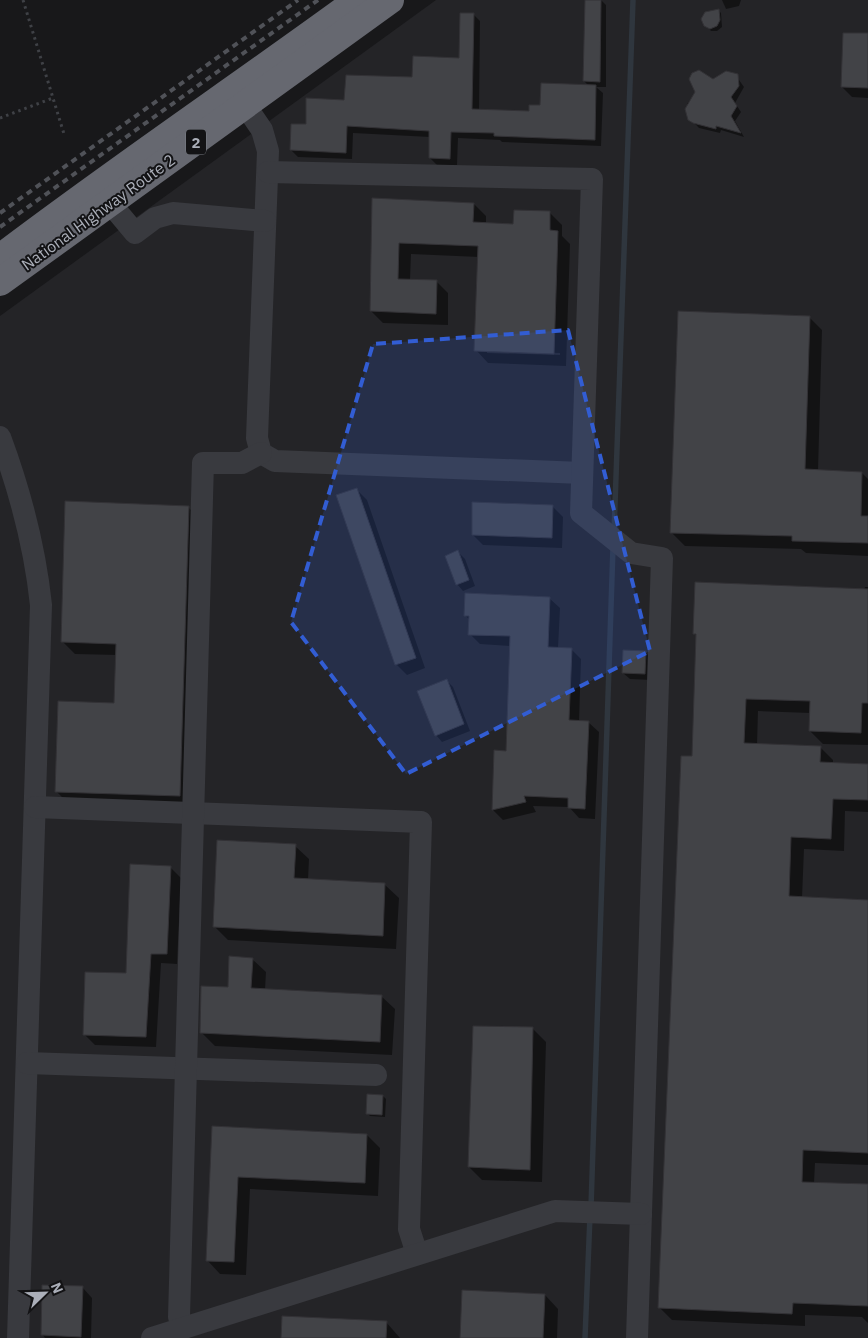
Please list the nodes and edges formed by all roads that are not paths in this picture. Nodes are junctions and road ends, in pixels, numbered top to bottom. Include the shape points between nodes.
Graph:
1 (358, 0) edge
2 (390, 0) edge
3 (241, 98) junction
4 (268, 172) junction
5 (110, 203) junction
6 (265, 220) junction
7 (0, 258) edge
8 (0, 282) edge
9 (0, 437) edge
10 (261, 453) junction
11 (582, 473) junction
12 (35, 807) junction
13 (193, 813) junction
14 (26, 1063) junction
15 (187, 1068) junction
16 (376, 1075) dead end
17 (641, 1214) junction
18 (417, 1254) junction
19 (184, 1328) junction
20 (18, 1338) edge
21 (152, 1338) edge
22 (637, 1338) edge

1 - 3 highway, National Highway Route 2 / 2
2 - 3 highway, National Highway Route 2 / 2
3 - 4 lane via 266,141
3 - 5 highway, National Highway Route 2 / 2
3 - 7 highway, National Highway Route 2 / 2 via 88,191
4 - 6 lane
4 - 11 lane via 592,179
5 - 6 lane via 135,233 155,218 173,213
5 - 8 highway, National Highway Route 2 / 2
6 - 10 lane via 257,438
9 - 12 lane via 30,538 40,595
10 - 11 lane via 276,461
10 - 13 lane via 242,463 203,463
11 - 17 lane via 581,513 632,553 662,558
12 - 13 lane
12 - 14 lane
13 - 15 lane
13 - 18 lane via 421,822 409,1229
14 - 15 lane
14 - 20 lane
15 - 16 lane
15 - 19 lane via 179,1317
17 - 18 lane via 555,1211
17 - 22 lane
18 - 19 lane
19 - 21 lane

